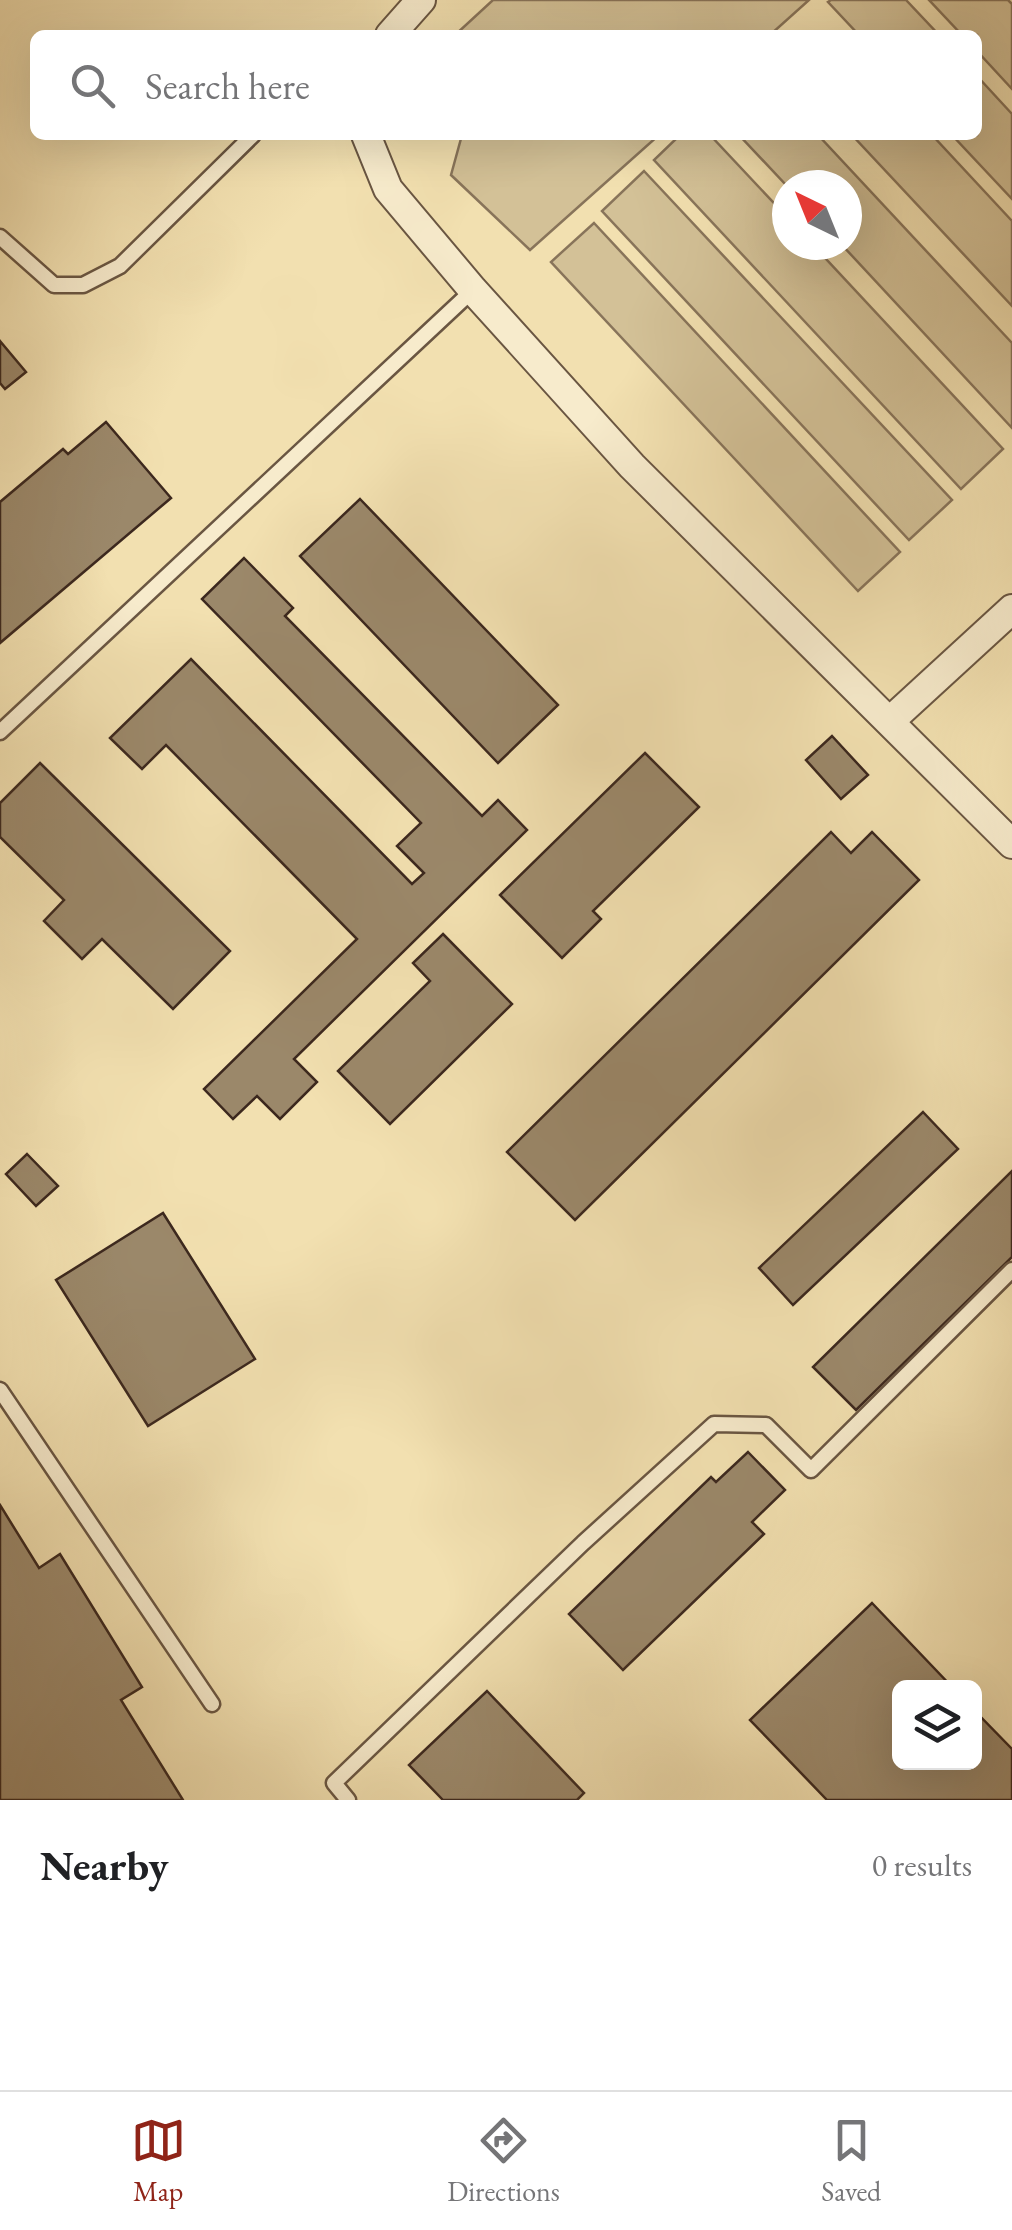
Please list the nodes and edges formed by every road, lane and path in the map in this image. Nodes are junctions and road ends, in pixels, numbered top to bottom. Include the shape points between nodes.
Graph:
1 (421, 0) edge
2 (394, 30) edge
3 (248, 140) edge
4 (368, 140) edge
5 (0, 237) edge
6 (473, 290) junction
7 (1012, 609) edge
8 (890, 721) junction
9 (0, 732) edge
10 (1012, 844) edge
11 (1012, 1270) edge
12 (0, 1390) edge
13 (212, 1704) dead end
14 (348, 1800) edge

1 - 2 street
3 - 5 lane via 120,266 83,286 54,285
4 - 6 street via 388,188
6 - 8 street via 632,466
6 - 9 lane
7 - 8 street
8 - 10 street
11 - 14 lane via 811,1470 766,1425 714,1424 334,1782
12 - 13 lane

